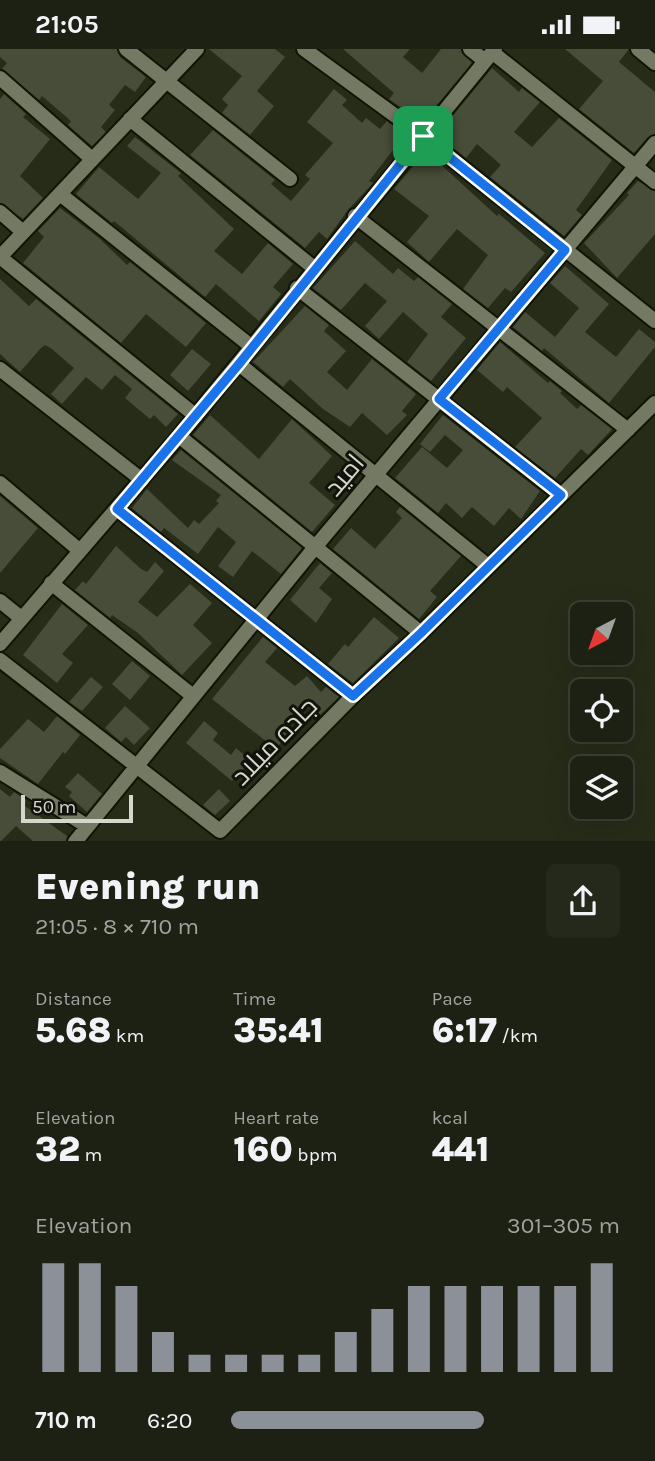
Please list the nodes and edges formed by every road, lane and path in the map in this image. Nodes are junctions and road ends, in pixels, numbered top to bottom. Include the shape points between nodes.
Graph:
1 (126, 49) edge
2 (197, 49) edge
3 (304, 49) edge
4 (470, 49) edge
5 (638, 49) edge
6 (491, 54) edge
7 (655, 63) edge
8 (0, 78) edge
9 (168, 80) junction
10 (130, 119) junction
11 (423, 136) junction
12 (655, 143) edge
13 (92, 159) junction
14 (636, 166) junction
15 (290, 179) dead end
16 (655, 182) edge
17 (60, 194) junction
18 (0, 212) edge
19 (355, 216) junction
20 (23, 232) junction
21 (565, 250) junction
22 (0, 257) edge
23 (314, 268) junction
24 (297, 288) junction
25 (655, 321) edge
26 (498, 329) junction
27 (252, 347) junction
28 (239, 364) junction
29 (0, 369) edge
30 (439, 399) junction
31 (655, 403) edge
32 (196, 416) junction
33 (628, 430) junction
34 (179, 436) junction
35 (377, 473) junction
36 (142, 479) junction
37 (0, 483) edge
38 (561, 495) junction
39 (117, 509) junction
40 (316, 547) junction
41 (79, 550) junction
42 (488, 566) junction
43 (51, 583) junction
44 (0, 601) edge
45 (21, 618) junction
46 (257, 618) junction
47 (421, 633) junction
48 (0, 644) edge
49 (0, 660) edge
50 (193, 696) junction
51 (353, 696) junction
52 (136, 767) junction
53 (0, 772) edge
54 (88, 826) junction
55 (76, 841) edge

1 - 9 street
2 - 9 street
3 - 11 street
4 - 6 street
5 - 7 street
6 - 11 street
6 - 14 street
8 - 13 street
9 - 10 street
9 - 15 street
10 - 13 street
10 - 23 street
11 - 19 street
11 - 21 street
12 - 14 street, امید
13 - 17 street
14 - 16 street
14 - 21 street, امید
17 - 20 street
17 - 27 street
18 - 20 street
19 - 23 street
19 - 26 street
20 - 22 street
21 - 25 street
21 - 26 street, امید
22 - 32 street
23 - 24 street
24 - 27 street
24 - 30 street
26 - 30 street, امید
26 - 33 street
27 - 28 street
28 - 32 street
28 - 35 street
29 - 36 street
30 - 35 street, امید
30 - 38 street
31 - 33 street, جاده میلاد
32 - 34 street
33 - 38 street, جاده میلاد
34 - 36 street
34 - 40 street
35 - 40 street, امید
35 - 42 street
36 - 39 street
37 - 41 street
38 - 42 street, جاده میلاد
39 - 41 street
39 - 46 street
40 - 46 street, امید
40 - 47 street
41 - 43 street
42 - 47 street, جاده میلاد
43 - 45 street
43 - 50 street
44 - 45 street
45 - 48 street
46 - 50 street, امید
46 - 51 street
47 - 51 street, جاده میلاد
49 - 52 street, جاده میلاد
50 - 52 street, امید
51 - 52 street, جاده میلاد via 220,831
52 - 54 street, امید
53 - 54 street
54 - 55 street, امید

